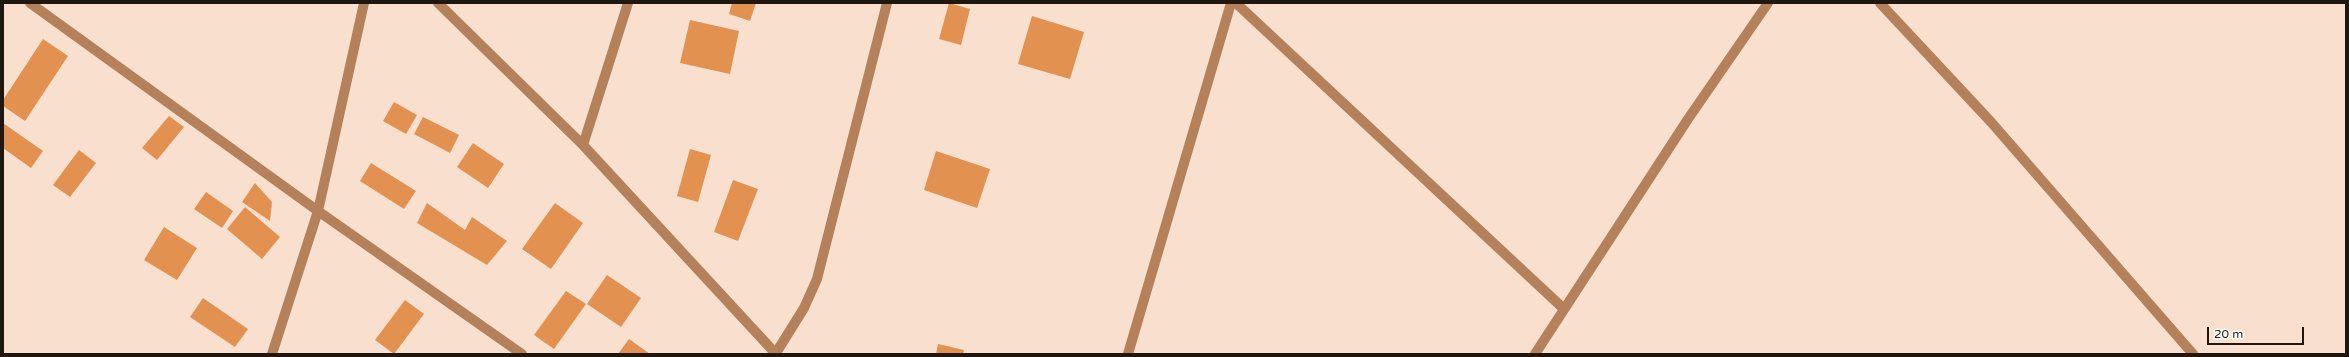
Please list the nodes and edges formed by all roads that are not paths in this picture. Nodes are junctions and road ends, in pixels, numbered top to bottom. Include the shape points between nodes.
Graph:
1 (30, 3) edge
2 (364, 3) edge
3 (438, 3) edge
4 (628, 3) edge
5 (887, 3) edge
6 (1231, 3) edge
7 (1236, 3) edge
8 (1768, 3) edge
9 (1880, 3) edge
10 (584, 145) junction
11 (318, 211) junction
12 (1564, 309) junction
13 (272, 354) edge
14 (522, 354) edge
15 (776, 354) edge
16 (1128, 354) edge
17 (1535, 354) edge
18 (2193, 354) edge

1 - 11 street
2 - 11 street
3 - 10 street
4 - 10 street
5 - 15 street via 817,279 804,308
6 - 16 street
7 - 12 street
8 - 12 street via 1688,119
9 - 18 street via 1991,122
10 - 15 street
11 - 13 street
11 - 14 street
12 - 17 street

